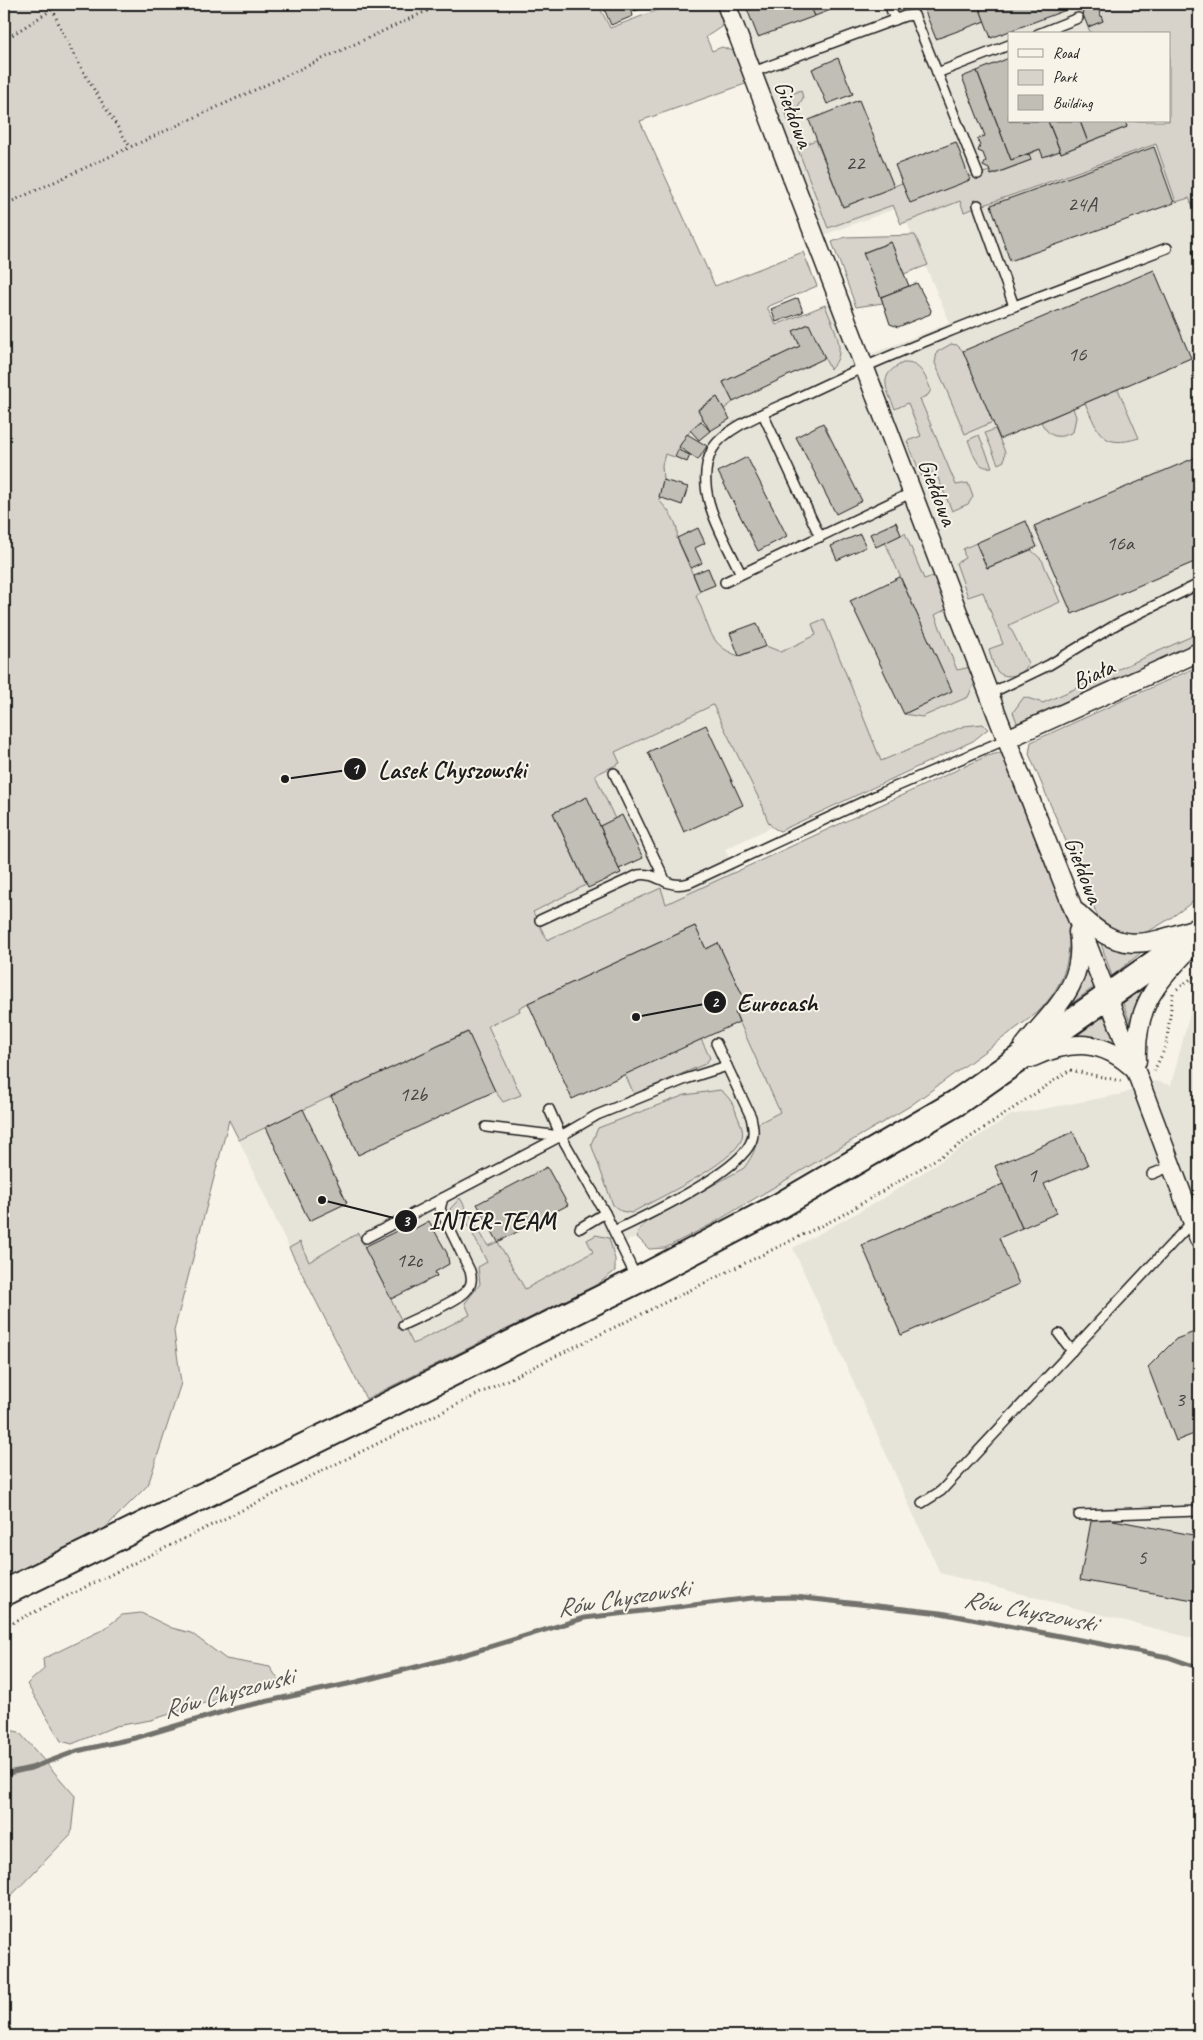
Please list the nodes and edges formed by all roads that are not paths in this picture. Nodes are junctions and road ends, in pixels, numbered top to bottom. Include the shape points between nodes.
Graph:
1 (726, 4) edge
2 (889, 4) edge
3 (1078, 18) dead end
4 (895, 20) junction
5 (1043, 32) edge
6 (1008, 45) edge
7 (753, 72) junction
8 (937, 73) junction
9 (978, 174) dead end
10 (978, 205) dead end
11 (1167, 248) dead end
12 (1014, 306) junction
13 (865, 365) junction
14 (763, 414) junction
15 (913, 492) junction
16 (820, 536) junction
17 (741, 574) junction
18 (725, 582) dead end
19 (1199, 584) edge
20 (1199, 652) edge
21 (990, 694) junction
22 (1007, 739) junction
23 (614, 773) dead end
24 (668, 884) junction
25 (1074, 910) junction
26 (540, 920) dead end
27 (1199, 927) edge
28 (1199, 932) edge
29 (1199, 937) edge
30 (1108, 997) junction
31 (716, 1044) dead end
32 (726, 1066) junction
33 (1005, 1070) junction
34 (1140, 1076) junction
35 (549, 1109) dead end
36 (486, 1127) dead end
37 (561, 1136) junction
38 (1172, 1166) junction
39 (1152, 1174) dead end
40 (443, 1198) junction
41 (605, 1213) junction
42 (1192, 1222) junction
43 (580, 1228) dead end
44 (614, 1231) junction
45 (366, 1238) dead end
46 (1199, 1239) edge
47 (638, 1280) junction
48 (403, 1325) dead end
49 (1060, 1334) dead end
50 (1072, 1351) junction
51 (922, 1503) dead end
52 (1199, 1511) edge
53 (1079, 1515) dead end
54 (4, 1593) edge

1 - 7 street, Giełdowa
2 - 4 lane
3 - 5 lane
4 - 7 lane
4 - 8 lane via 914,15
6 - 8 lane
7 - 13 street, Giełdowa
8 - 9 lane
10 - 12 lane
11 - 12 lane
12 - 13 lane
13 - 14 lane
13 - 15 street, Giełdowa
14 - 16 lane
14 - 17 lane via 725,436 713,449 704,473 709,505
15 - 16 lane
15 - 21 street, Giełdowa
16 - 17 lane
17 - 18 lane
19 - 21 lane via 1117,624 1049,665
20 - 22 street, Biała
21 - 22 street, Giełdowa
22 - 24 lane via 888,790 689,883 681,886
22 - 25 street, Giełdowa
23 - 24 lane
24 - 26 lane via 650,875 636,876
25 - 27 street via 1094,929 1120,942 1135,944 1158,940
25 - 30 street, Giełdowa
25 - 33 street via 1079,963 1073,984 1049,1019
28 - 30 main road
29 - 34 street via 1163,977 1141,1014 1136,1044
30 - 33 main road
30 - 34 street, Giełdowa
31 - 32 lane
32 - 37 lane via 597,1116 570,1128
32 - 44 lane via 751,1117 751,1144 736,1162 666,1205
33 - 34 street via 1038,1055 1090,1044 1125,1060
33 - 47 main road via 892,1142 781,1206
34 - 38 street, Giełdowa
35 - 37 lane
36 - 37 lane
37 - 40 lane
37 - 41 lane
38 - 39 lane
38 - 42 street, Giełdowa
40 - 45 lane
40 - 48 lane via 440,1209 470,1271 470,1287 461,1296
41 - 43 lane
41 - 44 lane
42 - 46 street, Giełdowa
42 - 50 lane
44 - 47 lane
47 - 54 main road
49 - 50 lane
50 - 51 lane via 941,1491
52 - 53 lane

